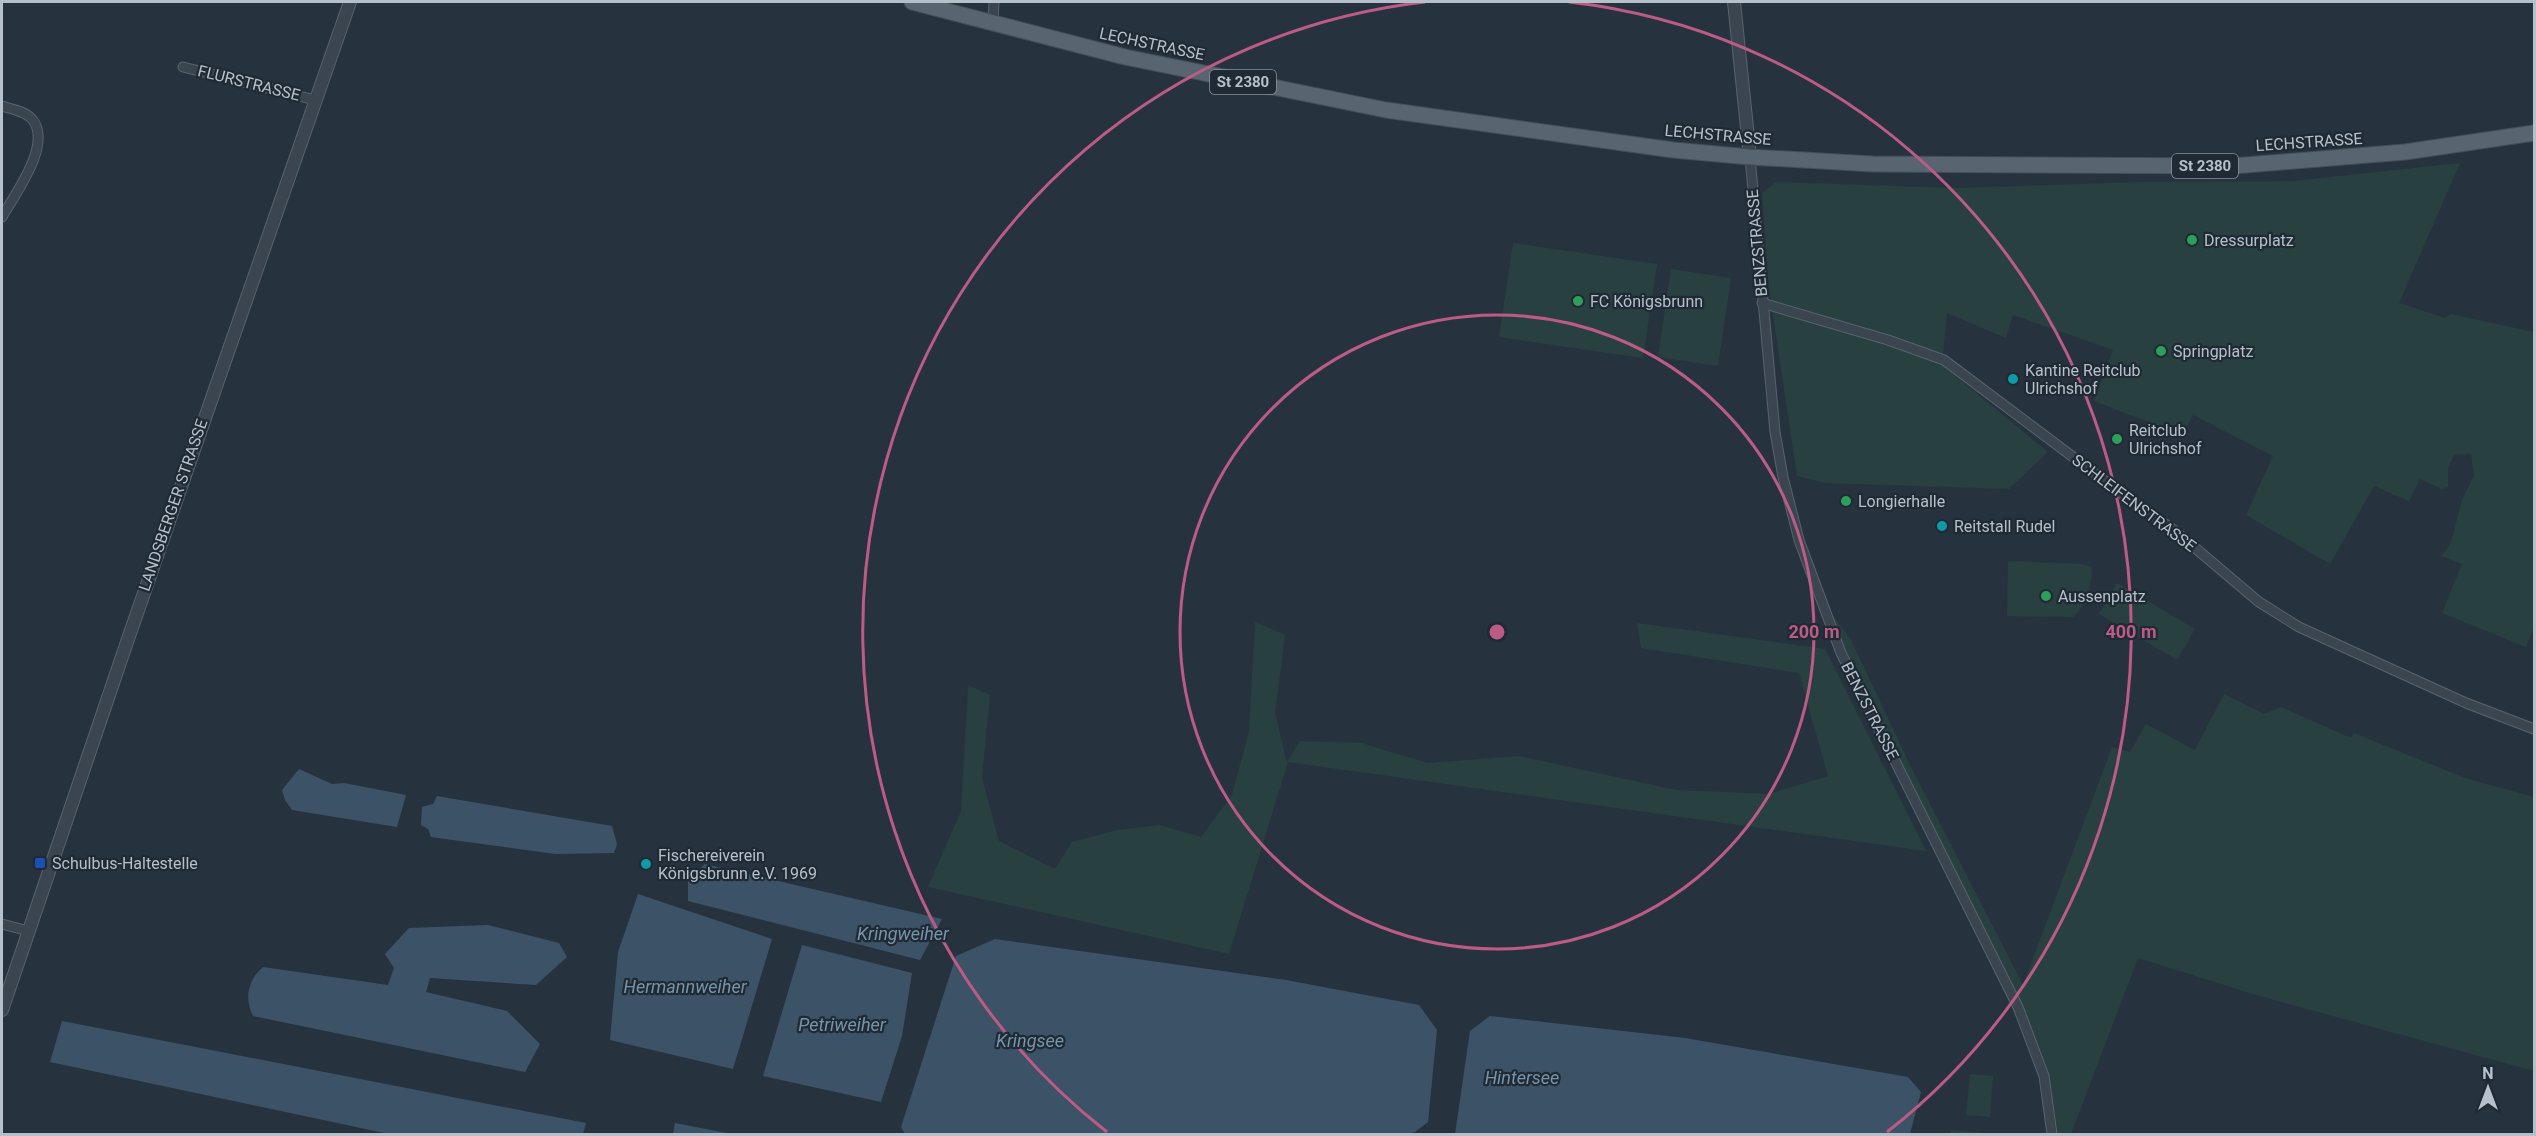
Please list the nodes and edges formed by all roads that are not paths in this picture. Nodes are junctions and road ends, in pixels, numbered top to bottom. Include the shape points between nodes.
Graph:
1 (350, 2) edge
2 (912, 2) edge
3 (994, 2) edge
4 (1734, 2) edge
5 (993, 24) junction
6 (183, 67) dead end
7 (315, 100) junction
8 (2, 106) edge
9 (2535, 133) edge
10 (1749, 157) junction
11 (2, 217) edge
12 (1762, 303) junction
13 (2535, 729) edge
14 (2, 924) edge
15 (28, 931) junction
16 (2, 1010) edge
17 (2052, 1134) edge

1 - 7 street, LANDSBERGER STRASSE
2 - 5 main road, LECHSTRASSE / St 2380
3 - 5 street
4 - 10 street
5 - 10 main road, LECHSTRASSE / St 2380 via 1125,57 1386,110
6 - 7 street, FLURSTRASSE
7 - 15 street, LANDSBERGER STRASSE
8 - 11 street via 31,118 40,141
9 - 10 main road, LECHSTRASSE / St 2380 via 2404,152 2233,166 1873,164
10 - 12 street, BENZSTRASSE
12 - 13 street, SCHLEIFENSTRASSE via 1944,360 2174,530 2259,602 2289,621 2466,703
12 - 17 street, BENZSTRASSE via 1775,432 1799,540 1841,653 2022,1015 2044,1076
14 - 15 street
15 - 16 street, LANDSBERGER STRASSE

